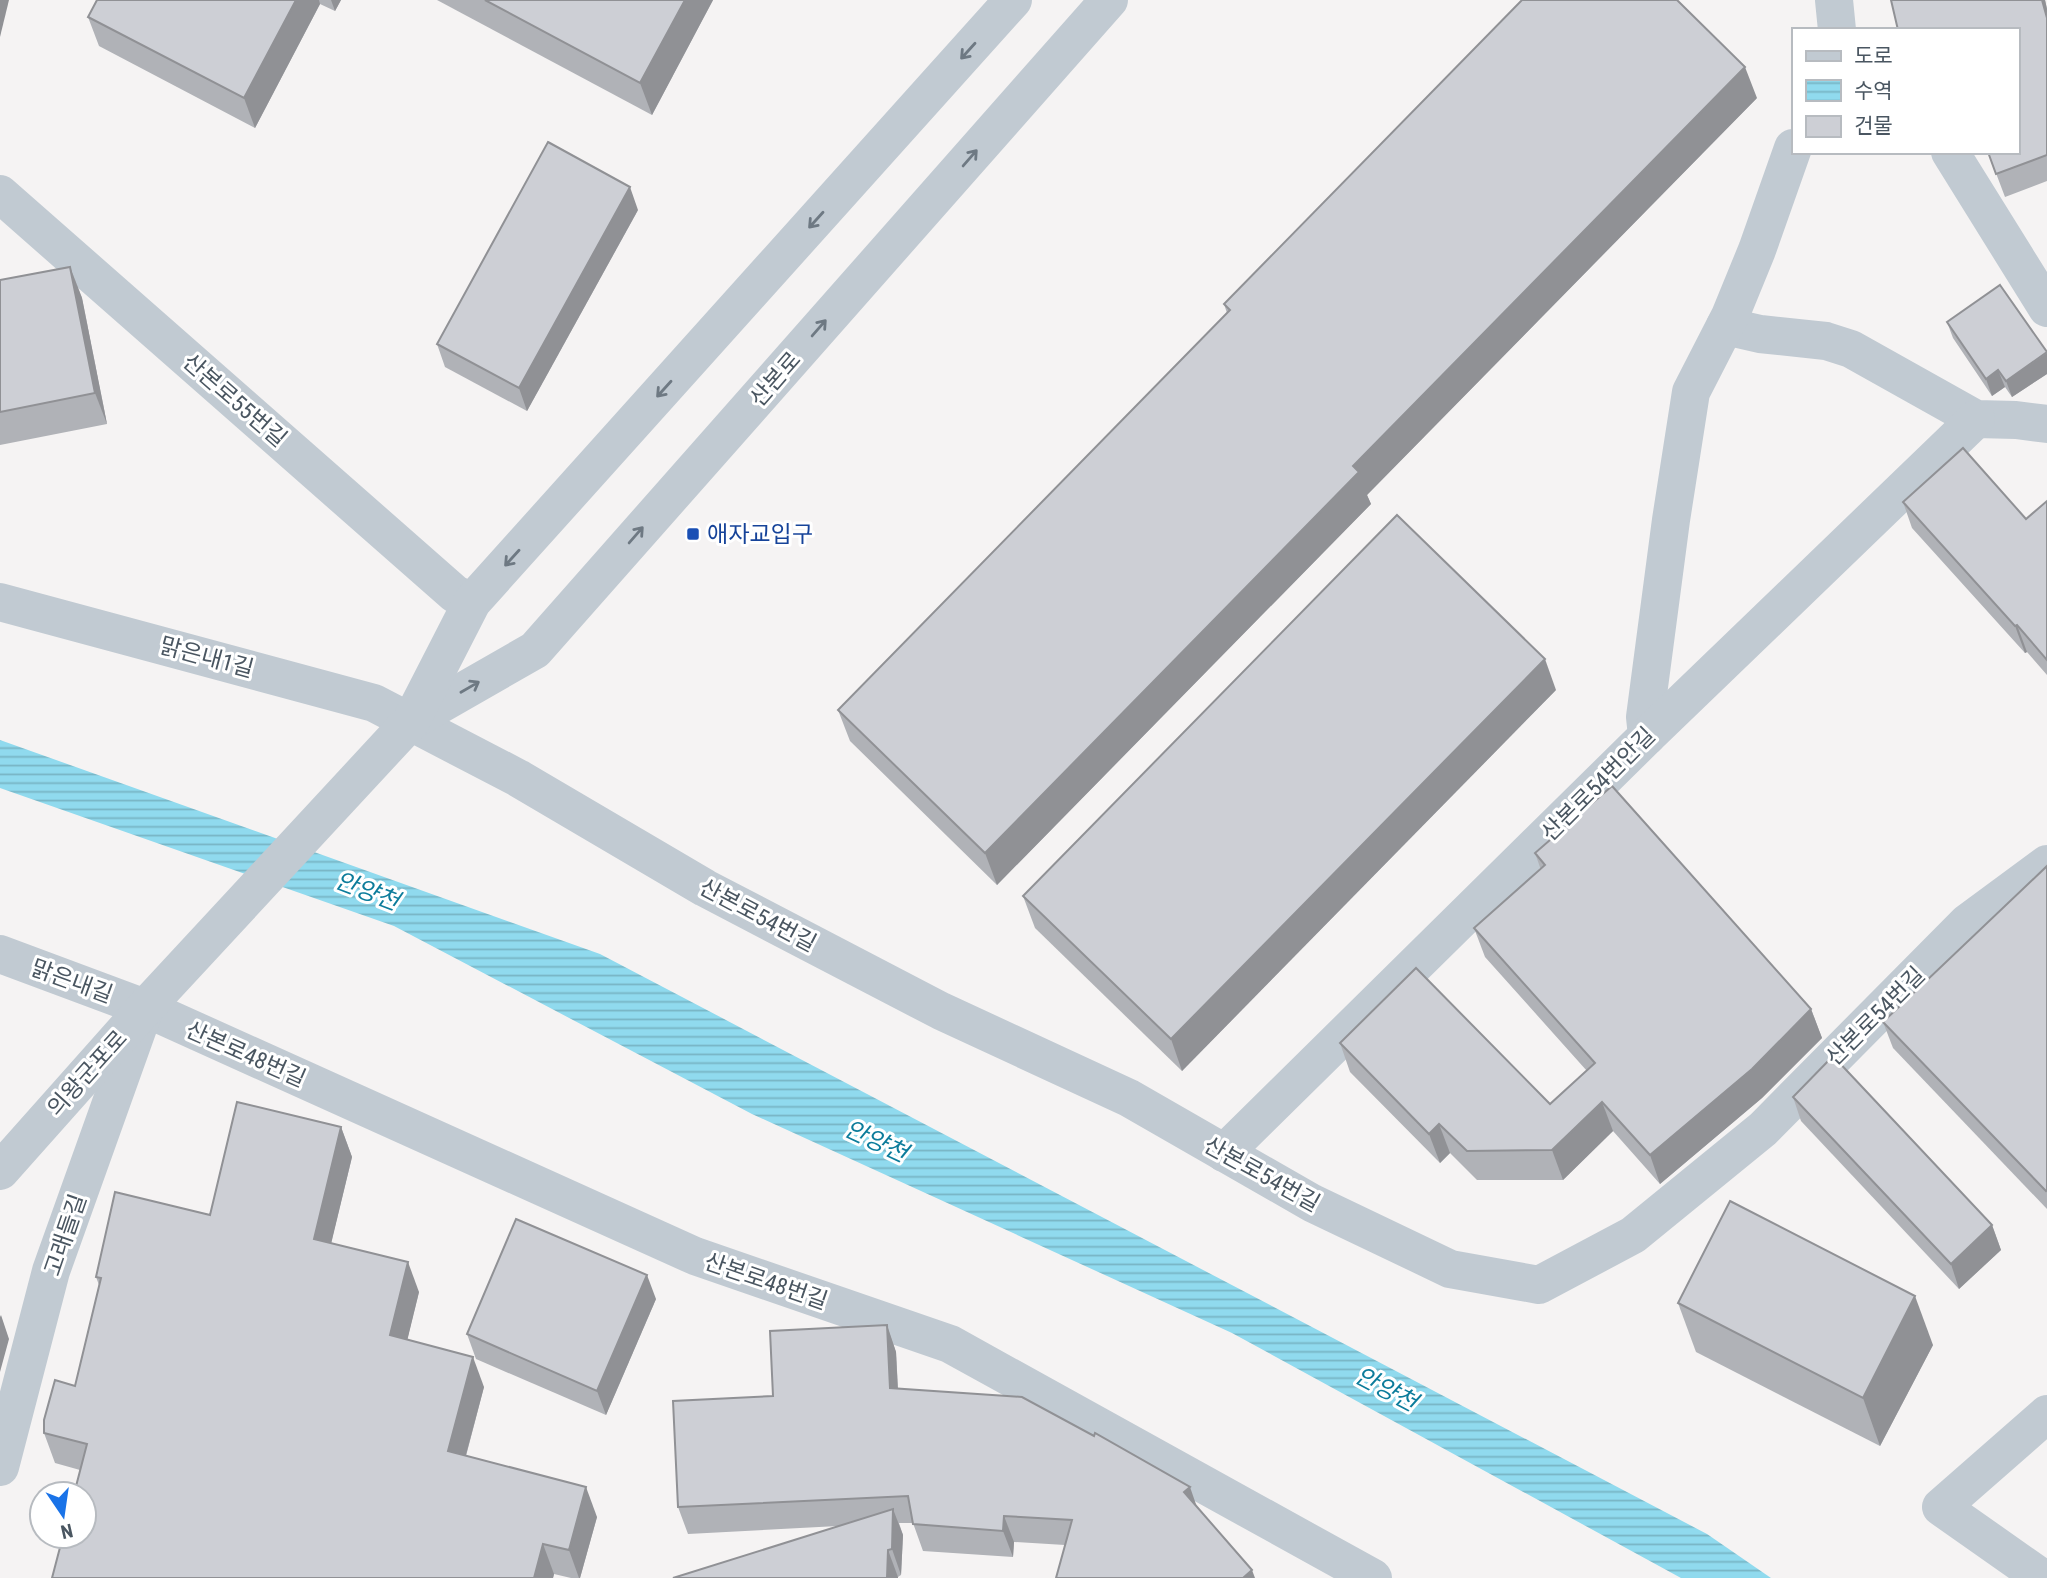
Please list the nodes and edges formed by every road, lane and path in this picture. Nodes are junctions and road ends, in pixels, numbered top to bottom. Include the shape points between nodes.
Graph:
1 (1013, 0) edge
2 (1109, 0) edge
3 (1834, 0) edge
4 (1837, 28) edge
5 (1792, 151) edge
6 (1951, 154) edge
7 (0, 194) edge
8 (2047, 308) edge
9 (1725, 326) junction
10 (1976, 419) junction
11 (2047, 424) edge
12 (0, 602) edge
13 (472, 602) junction
14 (411, 721) junction
15 (1647, 736) junction
16 (2047, 864) edge
17 (0, 954) edge
18 (176, 976) joint
19 (145, 1008) junction
20 (1224, 1153) junction
21 (0, 1171) edge
22 (2047, 1413) edge
23 (0, 1467) edge
24 (1373, 1578) edge
25 (2042, 1578) edge

1 -> 13 street, 산본로
14 -> 2 street, 산본로 via 535,650
3 - 4 street
5 - 9 street
6 - 8 street
7 - 13 street, 산본로55번길 via 455,594
9 - 10 street via 1851,349
9 - 15 street via 1691,392 1645,717
10 - 11 street
10 - 15 street, 산본로54번안길
12 - 14 street, 맑은내1길 via 374,703
13 - 14 street, 산본로
14 - 18 street, 산본로
14 - 20 street, 산본로54번길 via 705,888 941,1011 1129,1098
15 - 20 street, 산본로54번안길
16 - 20 street, 산본로54번길 via 1967,923 1763,1129 1633,1235 1539,1284 1450,1269 1312,1203
17 - 19 street, 맑은내길
18 - 19 street, 의왕군포로
19 - 21 street, 의왕군포로
19 - 23 street, 고래들길 via 51,1271
19 - 24 street, 산본로48번길 via 695,1256 950,1344
22 - 25 street via 1941,1507

